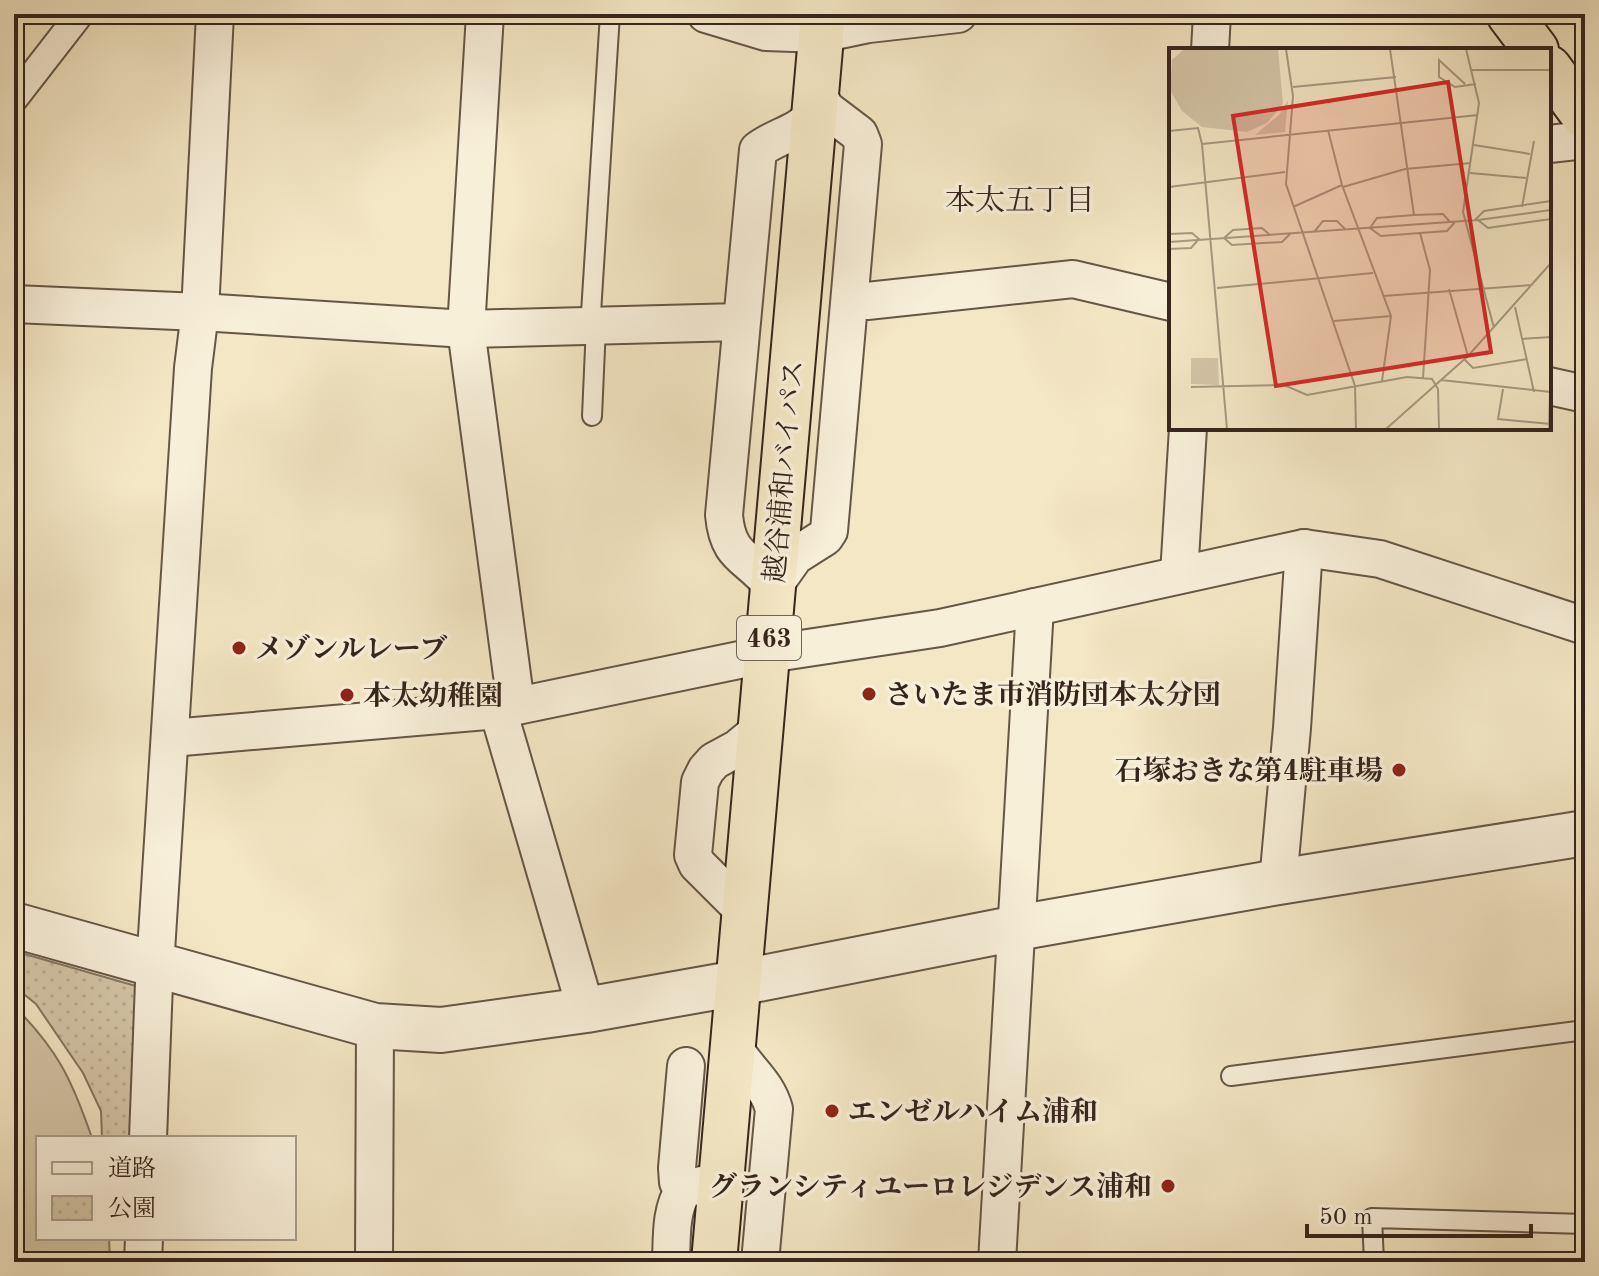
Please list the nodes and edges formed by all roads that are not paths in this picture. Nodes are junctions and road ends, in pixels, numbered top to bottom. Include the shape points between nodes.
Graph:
1 (80, 14) edge
2 (215, 14) edge
3 (485, 14) edge
4 (610, 14) edge
5 (706, 14) edge
6 (958, 14) edge
7 (1212, 14) edge
8 (1509, 14) edge
9 (822, 24) edge
10 (1210, 48) edge
11 (1534, 48) edge
12 (1551, 71) edge
13 (14, 99) edge
14 (814, 104) junction
15 (1585, 117) edge
16 (1585, 140) edge
17 (1551, 144) edge
18 (851, 300) junction
19 (1169, 302) edge
20 (14, 304) edge
21 (200, 312) junction
22 (740, 322) junction
23 (596, 326) junction
24 (466, 329) junction
25 (1551, 386) edge
26 (1585, 394) edge
27 (592, 416) dead end
28 (1188, 430) edge
29 (1304, 548) junction
30 (1179, 575) junction
31 (773, 587) junction
32 (1035, 607) junction
33 (1585, 626) edge
34 (768, 654) junction
35 (507, 708) junction
36 (171, 738) junction
37 (1585, 833) edge
38 (1278, 882) junction
39 (14, 925) edge
40 (1017, 928) junction
41 (156, 966) junction
42 (738, 983) junction
43 (586, 1010) junction
44 (375, 1026) junction
45 (1585, 1030) edge
46 (734, 1048) junction
47 (686, 1066) dead end
48 (1231, 1076) dead end
49 (148, 1136) edge
50 (703, 1181) junction
51 (1585, 1224) edge
52 (144, 1240) edge
53 (143, 1262) edge
54 (374, 1262) edge
55 (671, 1262) edge
56 (714, 1262) edge
57 (760, 1262) edge
58 (997, 1262) edge
59 (1374, 1262) edge

1 - 13 street
2 - 21 street
3 - 24 street
4 - 23 lane via 591,313
5 - 9 street via 766,32
6 - 9 street
7 - 10 street
8 - 11 highway
9 - 14 highway, 越谷浦和バイパス / 463
12 - 15 highway
14 - 18 street via 859,134 863,144
14 - 22 street via 802,128 758,150
14 - 31 highway, 越谷浦和バイパス / 463
16 - 17 street
18 - 19 street via 1073,279
18 - 31 street via 829,531 795,556
20 - 21 street
21 - 24 street
21 - 36 street
22 - 23 street
22 - 31 street via 726,536
23 - 24 street
23 - 27 lane
24 - 35 street
25 - 26 street
28 - 30 street
29 - 30 street
29 - 33 street via 1380,559
29 - 38 street
30 - 32 street
31 - 34 highway, 越谷浦和バイパス / 463
32 - 34 street via 940,628
32 - 40 street
34 - 35 street
34 - 42 highway, 越谷浦和バイパス / 463
35 - 36 street
35 - 43 street
36 - 41 street
37 - 38 street
38 - 40 street
39 - 41 street
40 - 42 street
40 - 58 street
41 - 44 street
41 - 49 street
42 - 43 street
42 - 46 highway, 越谷浦和バイパス / 463
43 - 44 street via 441,1030
44 - 54 street
45 - 48 lane
46 - 50 highway, 越谷浦和バイパス / 463
46 - 57 street via 766,1086 774,1109
47 - 50 street via 678,1182
50 - 55 street via 675,1211
50 - 56 highway, 越谷浦和バイパス / 463
51 - 59 lane via 1372,1218
52 - 53 street

